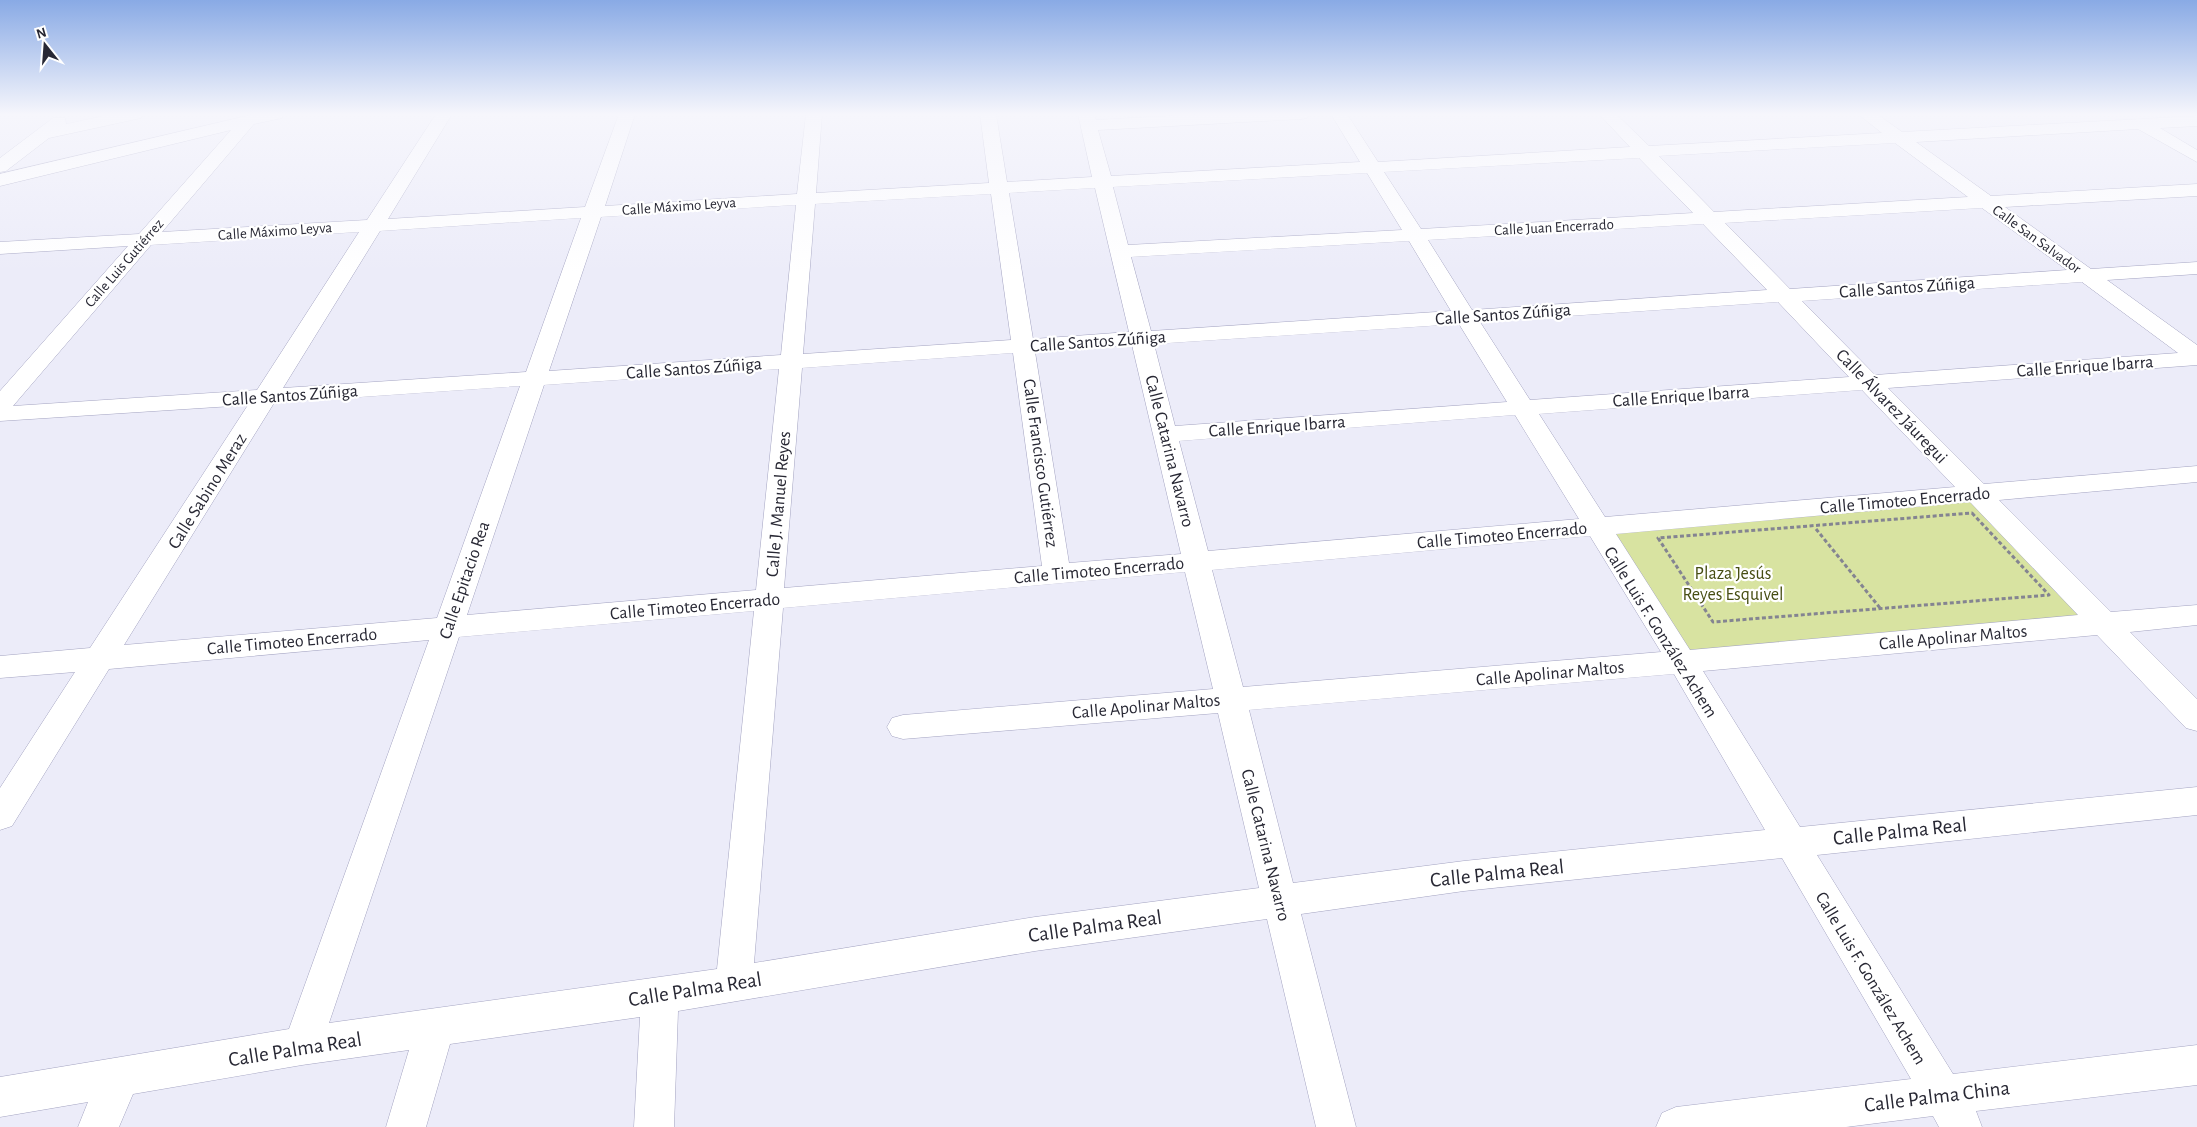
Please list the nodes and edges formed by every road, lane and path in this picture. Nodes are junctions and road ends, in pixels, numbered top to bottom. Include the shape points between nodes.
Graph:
1 (56, 167) edge
2 (208, 167) edge
3 (411, 167) edge
4 (608, 167) edge
5 (809, 167) edge
6 (997, 167) edge
7 (1099, 167) edge
8 (1372, 167) junction
9 (1379, 167) edge
10 (1659, 167) edge
11 (1939, 167) edge
12 (0, 180) edge
13 (1103, 182) junction
14 (1000, 188) junction
15 (2197, 190) edge
16 (806, 199) junction
17 (1987, 202) junction
18 (592, 212) junction
19 (1709, 218) junction
20 (374, 225) junction
21 (1415, 235) junction
22 (145, 239) junction
23 (0, 248) edge
24 (1120, 252) junction
25 (2197, 268) edge
26 (2088, 276) junction
27 (1784, 296) junction
28 (1466, 317) junction
29 (1142, 338) junction
30 (1024, 346) junction
31 (2197, 357) edge
32 (790, 362) junction
33 (534, 379) junction
34 (1869, 382) junction
35 (267, 397) junction
36 (0, 406) edge
37 (1522, 408) junction
38 (0, 414) edge
39 (1165, 434) junction
40 (2197, 474) edge
41 (1977, 493) junction
42 (1813, 526) junction
43 (1596, 527) junction
44 (1197, 562) junction
45 (1058, 574) junction
46 (769, 599) junction
47 (1880, 608) junction
48 (2197, 615) edge
49 (2104, 623) junction
50 (448, 627) junction
51 (100, 658) junction
52 (1682, 662) junction
53 (0, 667) edge
54 (1231, 700) junction
55 (2197, 719) edge
56 (903, 726) dead end
57 (2197, 801) edge
58 (0, 816) edge
59 (1789, 843) junction
60 (1280, 900) junction
61 (734, 983) junction
62 (660, 996) junction
63 (435, 1029) junction
64 (302, 1046) junction
65 (2197, 1065) edge
66 (121, 1076) junction
67 (0, 1097) edge
68 (1953, 1111) edge
69 (98, 1127) edge
70 (406, 1127) edge
71 (654, 1127) edge
72 (1336, 1127) edge
73 (1676, 1127) edge

1 - 12 street
2 - 22 street, Calle Luis Gutiérrez
3 - 20 street, Calle Sabino Meraz
4 - 18 street, Calle Epitacio Rea
5 - 16 street, Calle J. Manuel Reyes
6 - 14 street, Calle Francisco Gutiérrez
7 - 13 street, Calle Catarina Navarro
8 - 9 street, Calle Máximo Leyva
8 - 13 street, Calle Máximo Leyva
8 - 21 street, Calle Luis F. González Achem
10 - 19 street, Calle Álvarez Jáuregui
11 - 17 street, Calle San Salvador
13 - 14 street, Calle Máximo Leyva
13 - 24 street, Calle Catarina Navarro
14 - 16 street, Calle Máximo Leyva
14 - 30 street, Calle Francisco Gutiérrez
15 - 17 street, Calle Juan Encerrado
16 - 18 street, Calle Máximo Leyva
16 - 32 street, Calle J. Manuel Reyes
17 - 19 street, Calle Juan Encerrado
17 - 26 street, Calle San Salvador
18 - 20 street, Calle Máximo Leyva
18 - 33 street, Calle Epitacio Rea
19 - 21 street, Calle Juan Encerrado
19 - 27 street, Calle Álvarez Jáuregui
20 - 22 street, Calle Máximo Leyva
20 - 35 street, Calle Sabino Meraz
21 - 24 street, Calle Juan Encerrado
21 - 28 street, Calle Luis F. González Achem
22 - 23 street, Calle Máximo Leyva
22 - 36 street, Calle Luis Gutiérrez
24 - 29 street, Calle Catarina Navarro
25 - 26 street, Calle Santos Zúñiga
26 - 27 street, Calle Santos Zúñiga
26 - 31 street, Calle San Salvador
27 - 28 street, Calle Santos Zúñiga
27 - 34 street, Calle Álvarez Jáuregui
28 - 29 street, Calle Santos Zúñiga
28 - 37 street, Calle Luis F. González Achem
29 - 30 street, Calle Santos Zúñiga
29 - 39 street, Calle Catarina Navarro
30 - 32 street, Calle Santos Zúñiga
30 - 45 street, Calle Francisco Gutiérrez
31 - 34 street, Calle Enrique Ibarra
32 - 33 street, Calle Santos Zúñiga
32 - 46 street, Calle J. Manuel Reyes
33 - 35 street, Calle Santos Zúñiga
33 - 50 street, Calle Epitacio Rea
34 - 37 street, Calle Enrique Ibarra
34 - 41 street, Calle Álvarez Jáuregui
35 - 38 street, Calle Santos Zúñiga
35 - 51 street, Calle Sabino Meraz
37 - 39 street, Calle Enrique Ibarra
37 - 43 street, Calle Luis F. González Achem
39 - 44 street, Calle Catarina Navarro
40 - 41 street, Calle Timoteo Encerrado
41 - 43 street, Calle Timoteo Encerrado
41 - 49 street, Calle Álvarez Jáuregui
42 - 47 path
42 - 47 path via 1658,538 1713,622
42 - 47 path via 1972,512 2049,595
43 - 44 street, Calle Timoteo Encerrado
43 - 52 street, Calle Luis F. González Achem
44 - 45 street, Calle Timoteo Encerrado
44 - 54 street, Calle Catarina Navarro
45 - 46 street, Calle Timoteo Encerrado
46 - 50 street, Calle Timoteo Encerrado
46 - 61 street, Calle J. Manuel Reyes
48 - 49 street, Calle Apolinar Maltos
49 - 52 street, Calle Apolinar Maltos
49 - 55 street, Calle Álvarez Jáuregui
50 - 51 street, Calle Timoteo Encerrado
50 - 64 street, Calle Epitacio Rea
51 - 53 street, Calle Timoteo Encerrado
51 - 58 street, Calle Sabino Meraz
52 - 54 street, Calle Apolinar Maltos
52 - 59 street, Calle Luis F. González Achem
54 - 56 street, Calle Apolinar Maltos
54 - 60 street, Calle Catarina Navarro
57 - 59 street, Calle Palma Real
59 - 60 street, Calle Palma Real via 1464,876
59 - 68 street, Calle Luis F. González Achem
60 - 61 street, Calle Palma Real via 1035,934
60 - 72 street, Calle Catarina Navarro
61 - 62 street, Calle Palma Real
62 - 63 street, Calle Palma Real
62 - 71 street
63 - 64 street, Calle Palma Real
63 - 70 street
64 - 66 street, Calle Palma Real
65 - 68 street, Calle Palma China
66 - 67 street, Calle Palma Real
66 - 69 street
68 - 73 street, Calle Palma China

